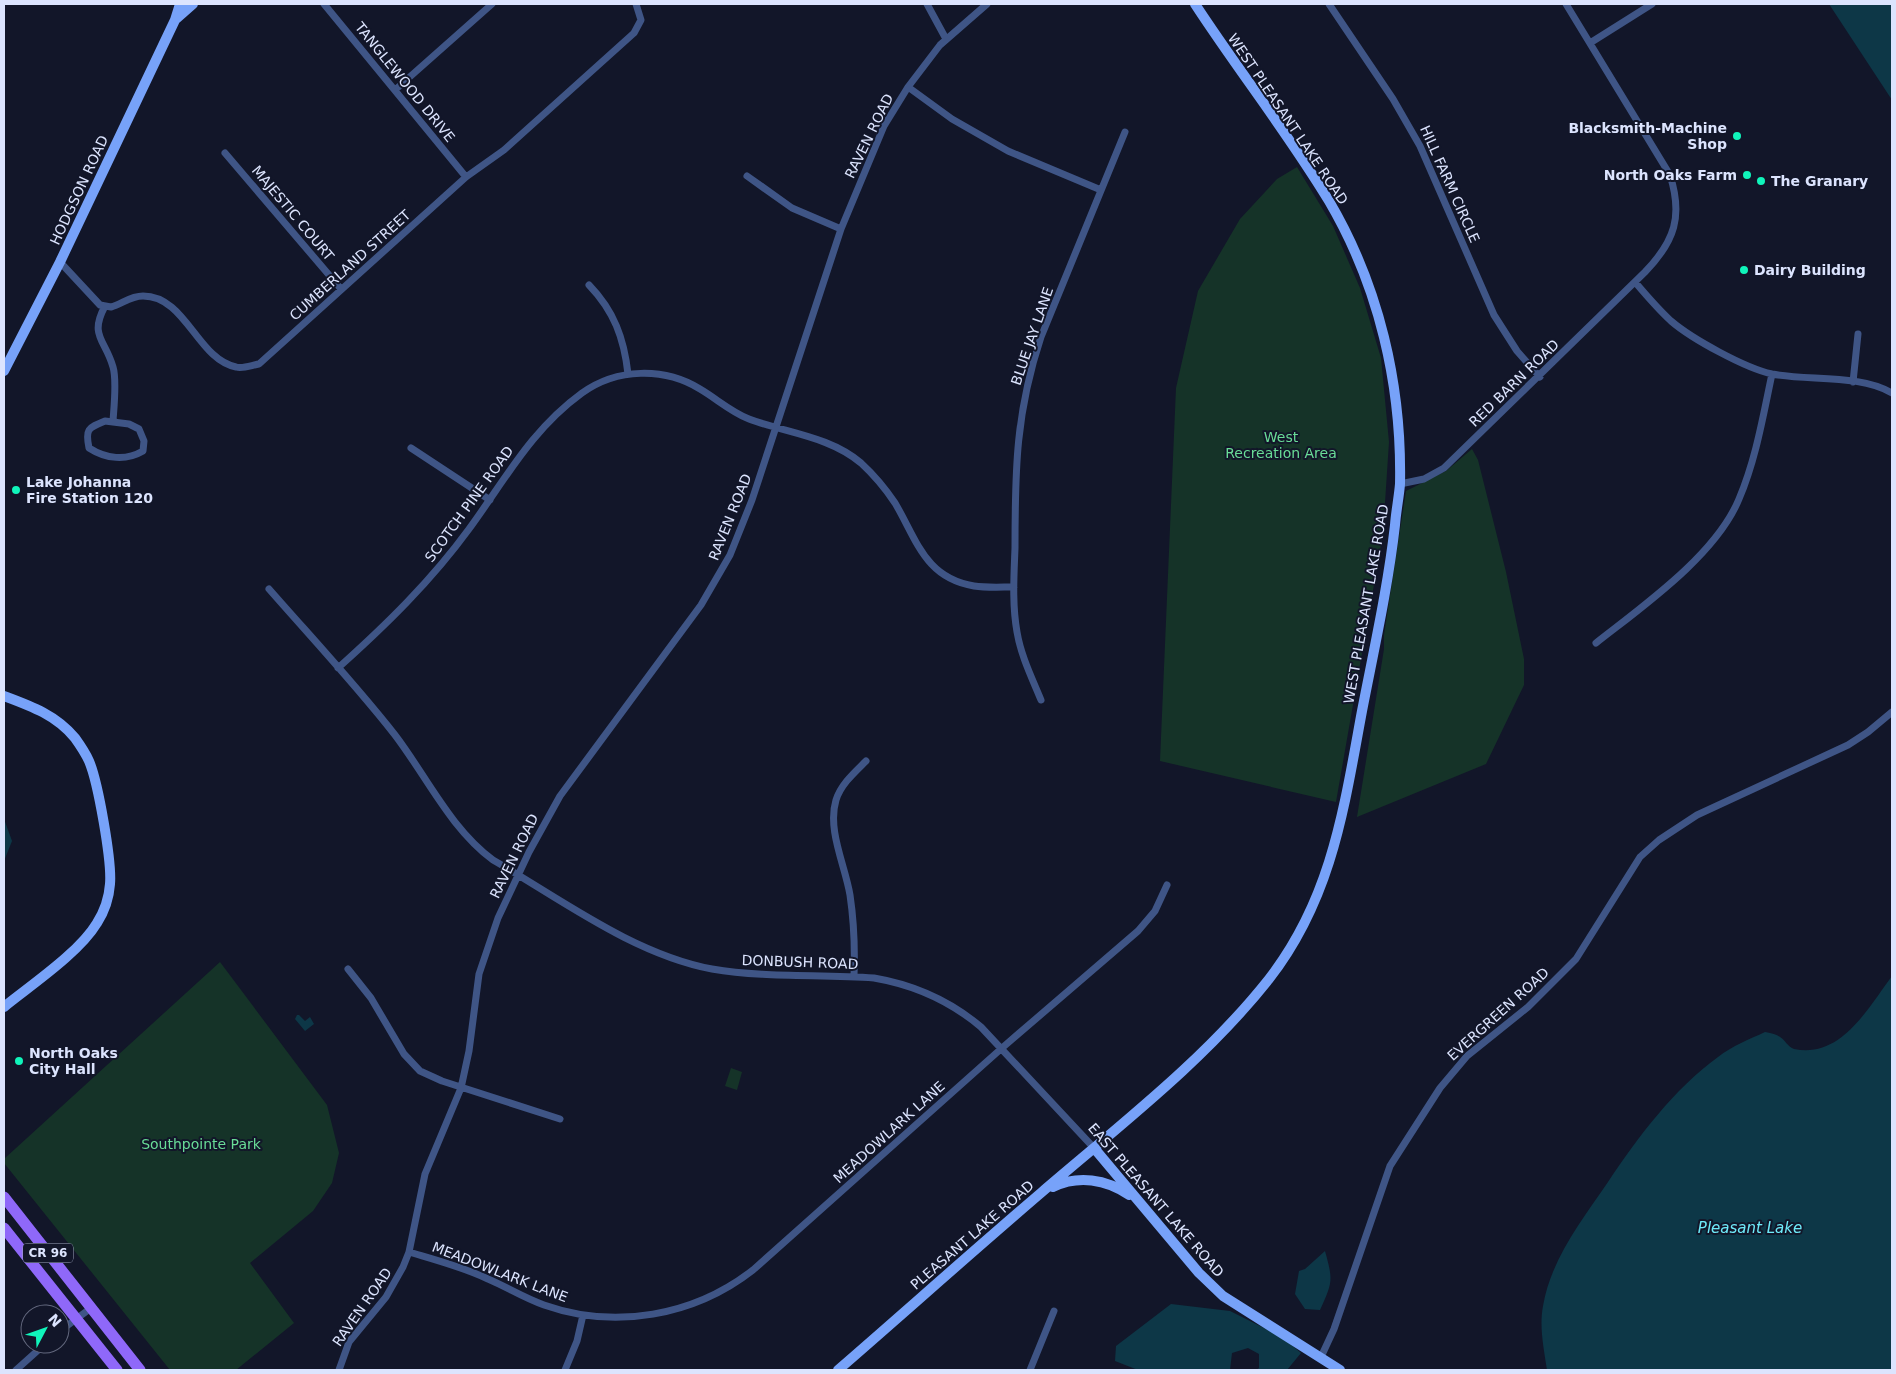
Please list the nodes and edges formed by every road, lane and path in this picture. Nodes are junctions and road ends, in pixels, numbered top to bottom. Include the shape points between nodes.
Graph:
1 (180, 4) edge
2 (192, 4) edge
3 (324, 4) edge
4 (492, 4) edge
5 (636, 4) edge
6 (927, 4) edge
7 (988, 4) edge
8 (1195, 4) edge
9 (1329, 4) edge
10 (1566, 4) edge
11 (1652, 4) edge
12 (176, 20) junction
13 (946, 39) junction
14 (1590, 43) junction
15 (908, 87) junction
16 (395, 90) junction
17 (1125, 132) dead end
18 (225, 153) dead end
19 (747, 176) dead end
20 (466, 177) junction
21 (1101, 190) junction
22 (841, 228) junction
23 (60, 262) junction
24 (1635, 282) junction
25 (589, 285) dead end
26 (342, 289) junction
27 (105, 306) junction
28 (1858, 334) dead end
29 (4, 371) edge
30 (628, 374) junction
31 (1772, 374) junction
32 (1540, 377) junction
33 (1853, 382) junction
34 (1892, 393) edge
35 (113, 421) junction
36 (776, 428) junction
37 (411, 448) dead end
38 (1400, 484) junction
39 (490, 500) junction
40 (1014, 587) junction
41 (269, 589) dead end
42 (1596, 643) dead end
43 (338, 668) junction
44 (4, 696) edge
45 (1041, 700) dead end
46 (1892, 712) edge
47 (866, 761) dead end
48 (519, 874) junction
49 (1167, 885) dead end
50 (348, 969) dead end
51 (854, 976) junction
52 (4, 1007) edge
53 (1002, 1048) junction
54 (461, 1088) junction
55 (1056, 1108) joint
56 (560, 1119) dead end
57 (1124, 1122) joint
58 (1094, 1148) junction
59 (1041, 1193) junction
60 (4, 1197) edge
61 (1140, 1203) junction
62 (4, 1228) edge
63 (409, 1252) junction
64 (92, 1308) junction
65 (1054, 1311) dead end
66 (582, 1315) junction
67 (77, 1320) junction
68 (70, 1325) edge
69 (34, 1354) edge
70 (1321, 1356) junction
71 (16, 1370) edge
72 (117, 1370) edge
73 (140, 1370) edge
74 (339, 1370) edge
75 (565, 1370) edge
76 (838, 1370) edge
77 (1030, 1370) edge
78 (1340, 1370) edge

1 - 12 street, HODGSON ROAD
2 - 12 street, HODGSON ROAD
3 - 16 street, TANGLEWOOD DRIVE
4 - 16 street
5 - 20 street, CUMBERLAND STREET via 641,20 634,33 504,150
6 - 13 street
7 - 13 street, RAVEN ROAD
8 - 38 street, WEST PLEASANT LAKE ROAD via 1329,201 1357,256 1389,356 1397,410
9 - 32 street, HILL FARM CIRCLE via 1408,122 1494,315 1516,351
10 - 14 street
11 - 14 street
12 - 23 street, HODGSON ROAD
13 - 15 street, RAVEN ROAD
14 - 24 street via 1663,161 1674,188 1676,217 1669,244
15 - 21 street via 952,119 1008,151
15 - 22 street, RAVEN ROAD via 884,126
16 - 20 street, TANGLEWOOD DRIVE
17 - 21 street, BLUE JAY LANE
18 - 26 street, MAJESTIC COURT
19 - 22 street via 792,208
20 - 26 street, CUMBERLAND STREET
21 - 40 street, BLUE JAY LANE via 1042,337 1025,394 1016,452
22 - 36 street, RAVEN ROAD
23 - 27 street via 100,305
23 - 29 street, HODGSON ROAD
24 - 31 street via 1658,309 1683,330 1738,360
24 - 32 street, RED BARN ROAD
25 - 30 street via 609,308 616,323 626,352
26 - 27 street, CUMBERLAND STREET via 259,364 238,368 219,361 173,309 160,300 144,296
27 - 35 street via 96,322 114,367
28 - 33 street
30 - 36 street, SCOTCH PINE ROAD via 673,377 700,389 739,415
30 - 39 street, SCOTCH PINE ROAD via 596,384 571,402 529,443
31 - 33 street
31 - 42 street via 1754,457 1739,501 1716,536 1680,576
32 - 38 street, RED BARN ROAD via 1444,468 1424,479
33 - 34 street via 1876,385
35 - 35 street via 140,429 143,451 132,458 120,458 98,455 89,448 86,435 90,427
36 - 40 street via 827,443 864,466 885,488 922,554 940,572 975,586
36 - 48 street, RAVEN ROAD via 742,528 716,580 689,622 576,773 546,819
37 - 39 street
38 - 57 street, WEST PLEASANT LAKE ROAD via 1391,555 1342,818 1315,903 1287,953 1237,1016
39 - 43 street, SCOTCH PINE ROAD via 422,587
40 - 45 street, BLUE JAY LANE via 1014,613 1021,648
41 - 43 street
43 - 48 street via 394,734 468,839 493,860
44 - 52 street via 54,718 83,750 94,777 110,871 104,910 88,935
46 - 70 street, EVERGREEN ROAD via 1848,745 1692,818 1640,857 1576,959 1528,1007 1467,1056 1417,1122 1390,1166 1337,1320
47 - 51 street via 841,790 834,811 835,830 850,896
48 - 51 street, DONBUSH ROAD via 640,946 686,963 736,972
48 - 54 street, RAVEN ROAD via 485,952 479,974
49 - 53 street, MEADOWLARK LANE via 1155,911 1138,931
50 - 54 street via 371,998 412,1063 431,1077
51 - 53 street, DONBUSH ROAD via 894,981 932,994 966,1014
53 - 55 street, DONBUSH ROAD
53 - 66 street, MEADOWLARK LANE via 753,1270 724,1290 664,1313 619,1318
54 - 56 street
54 - 63 street, RAVEN ROAD via 425,1174
55 - 58 street, EAST PLEASANT LAKE ROAD
57 - 58 street, PLEASANT LAKE ROAD
58 - 59 street, PLEASANT LAKE ROAD
58 - 61 street, EAST PLEASANT LAKE ROAD
59 - 61 street via 1065,1182 1094,1181 1120,1189
59 - 76 street, PLEASANT LAKE ROAD
60 - 64 main road, CR 96
61 - 70 street, EAST PLEASANT LAKE ROAD via 1198,1273 1223,1296
62 - 67 main road, CR 96
63 - 66 street, MEADOWLARK LANE via 464,1269 544,1305
63 - 74 street, RAVEN ROAD via 396,1282 349,1342
64 - 67 street
64 - 73 main road, CR 96
65 - 77 street
66 - 75 street, MEADOWLARK LANE via 577,1341
67 - 68 street
67 - 72 main road, CR 96
69 - 71 street
70 - 78 street, EAST PLEASANT LAKE ROAD

